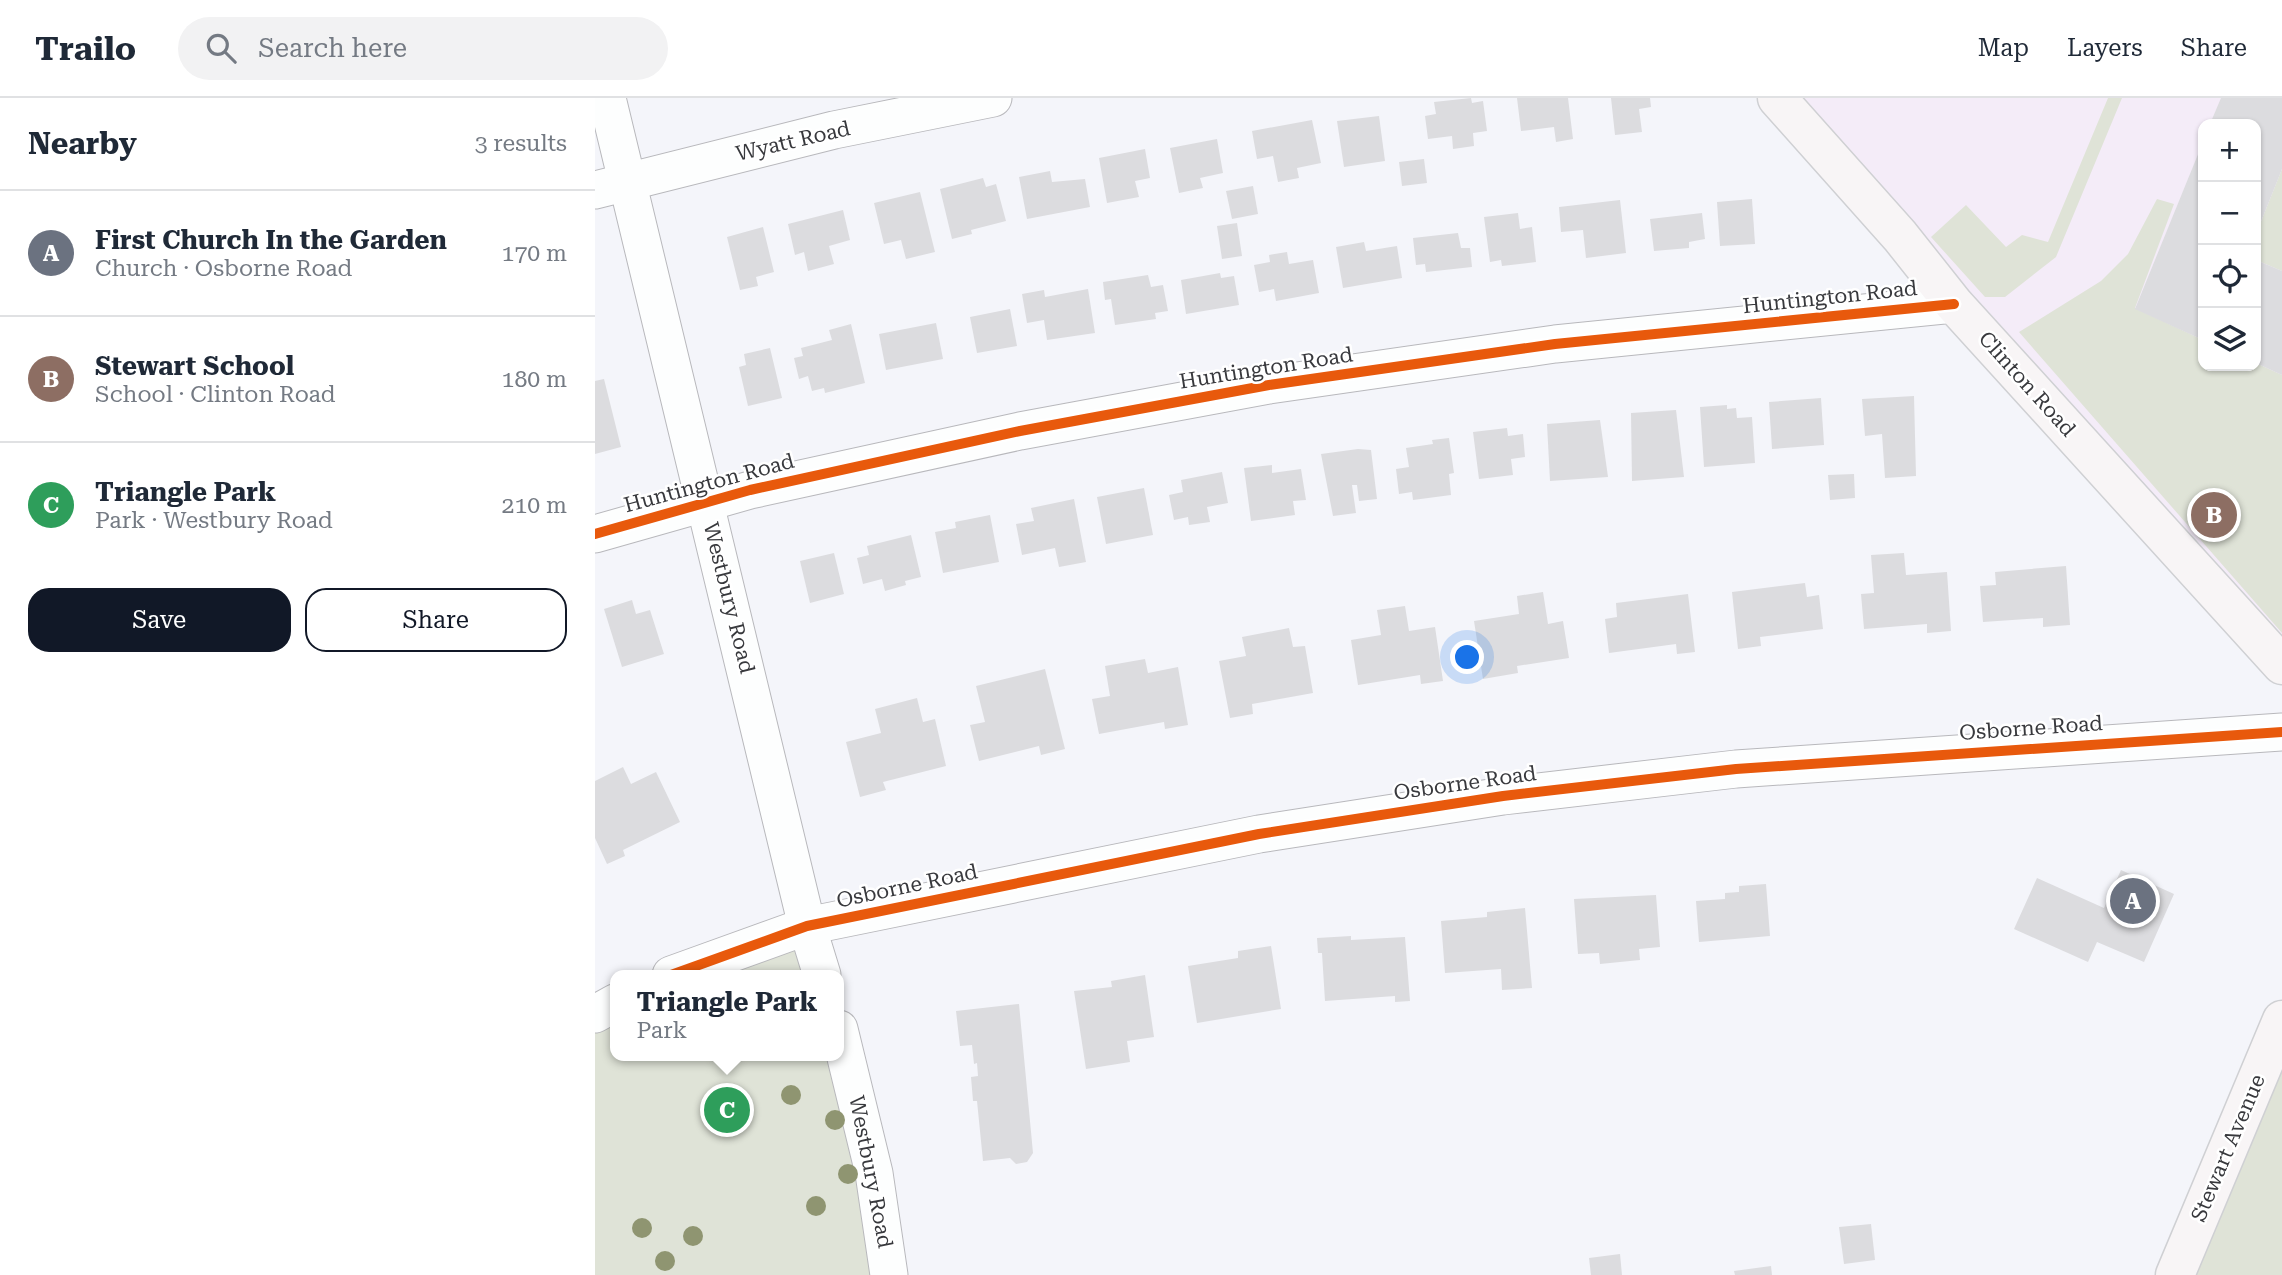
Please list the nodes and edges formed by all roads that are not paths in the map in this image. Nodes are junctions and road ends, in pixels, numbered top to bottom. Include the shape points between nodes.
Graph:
1 (607, 98) edge
2 (993, 98) edge
3 (1777, 98) edge
4 (611, 185) edge
5 (1954, 304) junction
6 (706, 503) junction
7 (595, 534) edge
8 (2282, 665) edge
9 (2282, 732) edge
10 (807, 926) junction
11 (685, 970) edge
12 (821, 970) edge
13 (2282, 1020) edge
14 (844, 1050) edge
15 (889, 1275) edge
16 (2175, 1275) edge

1 - 4 street, Westbury Road
2 - 4 street, Wyatt Road via 834,130
3 - 5 main road, Clinton Road
4 - 6 street, Westbury Road
5 - 6 street, Huntington Road via 1555,344 1269,385 1006,434 750,489
5 - 8 main road, Clinton Road
6 - 7 street, Huntington Road
6 - 10 street, Westbury Road
9 - 10 street, Osborne Road via 1749,768 1503,796 1259,834
10 - 11 street, Osborne Road
10 - 12 street, Westbury Road
13 - 16 main road, Stewart Avenue
14 - 15 street, Westbury Road via 874,1173

